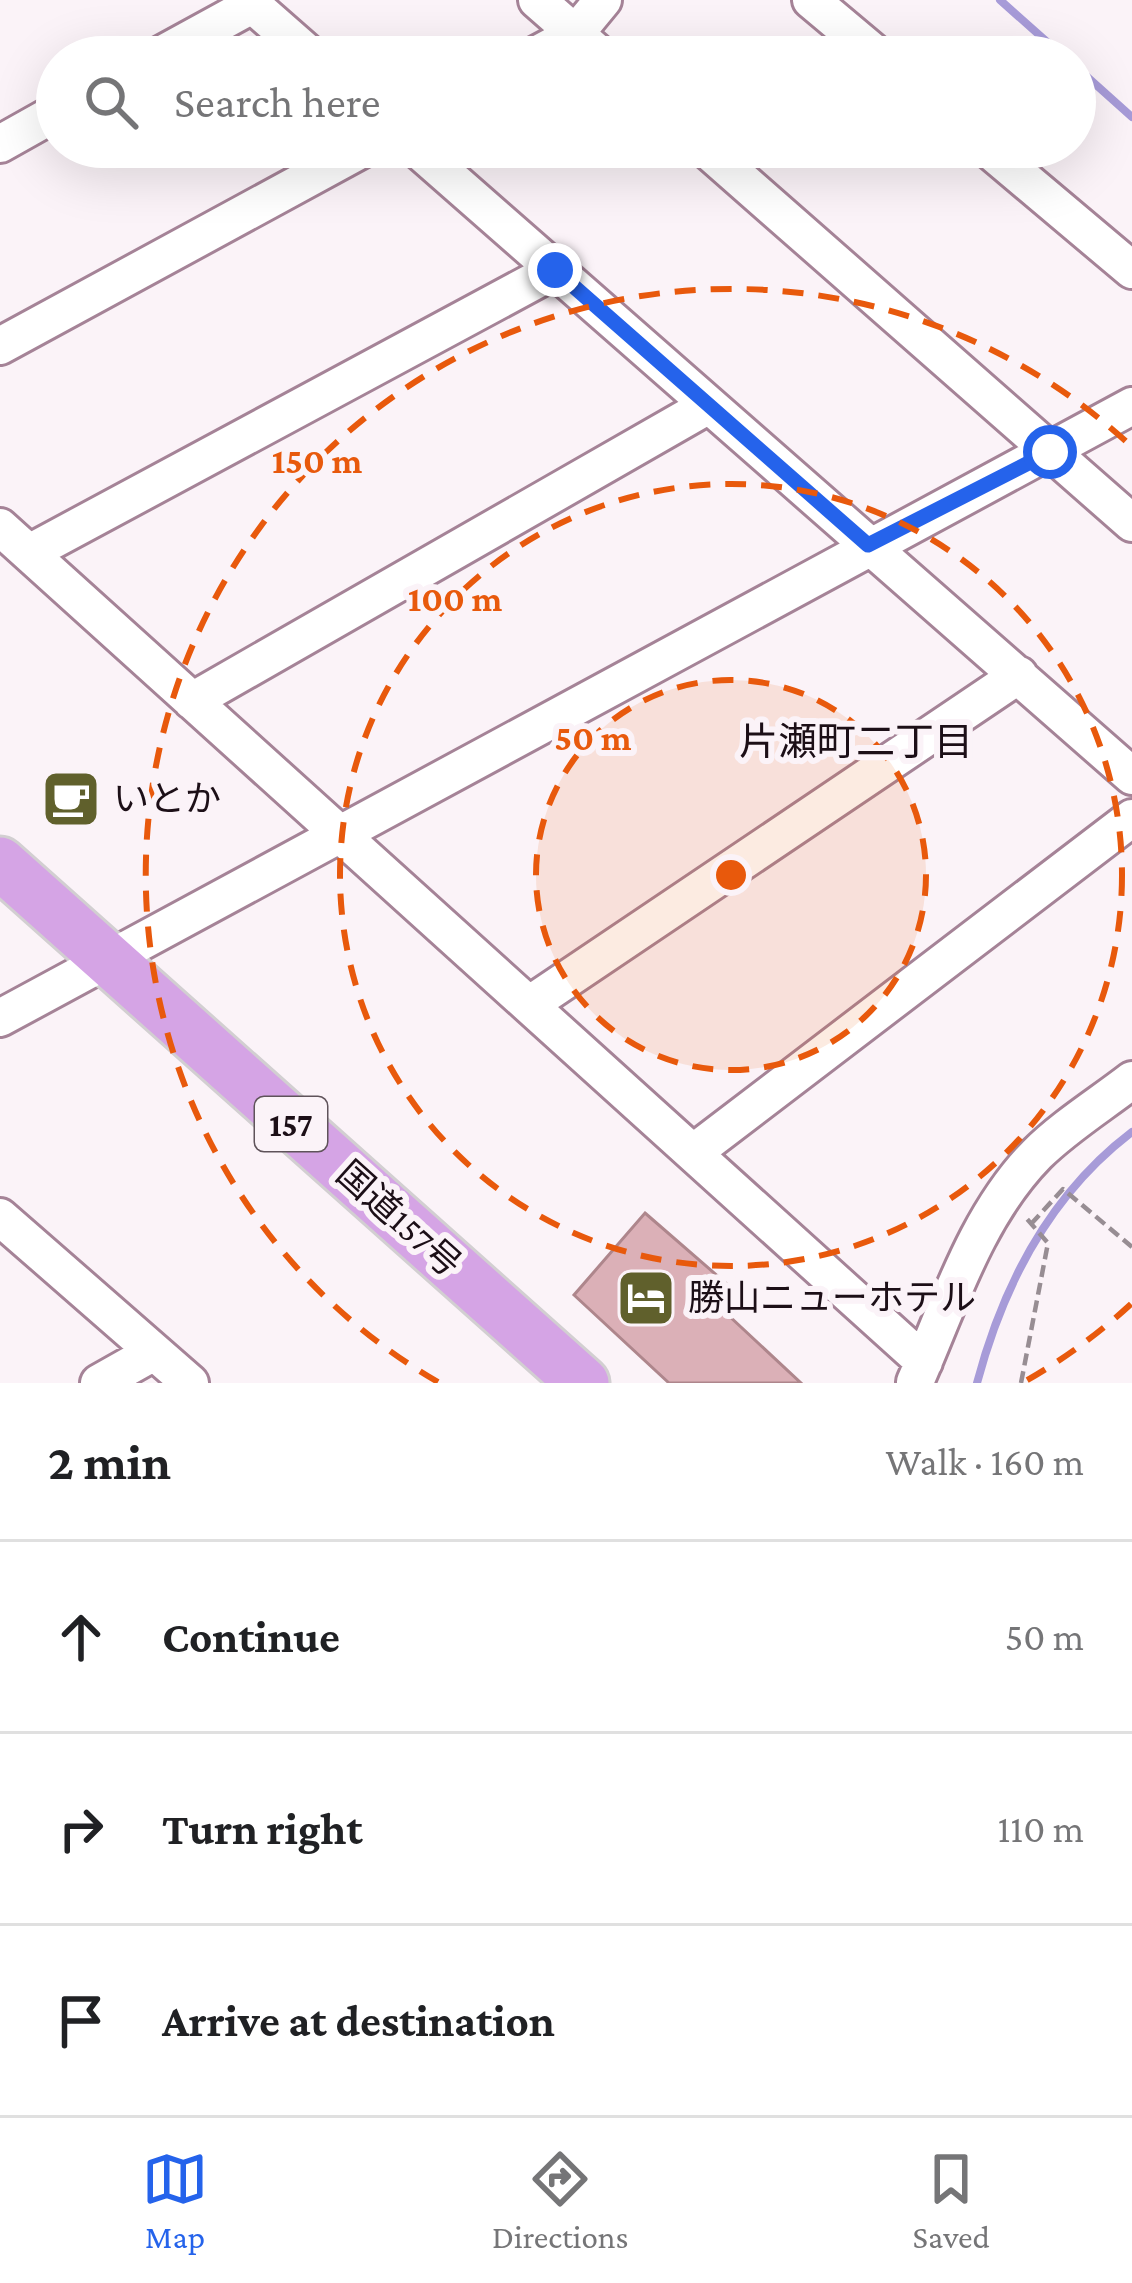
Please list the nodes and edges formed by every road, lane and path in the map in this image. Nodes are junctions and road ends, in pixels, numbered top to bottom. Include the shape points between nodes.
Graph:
1 (537, 0) edge
2 (603, 0) edge
3 (811, 0) edge
4 (249, 2) edge
5 (193, 36) edge
6 (288, 36) edge
7 (578, 36) edge
8 (591, 36) edge
9 (854, 36) edge
10 (36, 124) edge
11 (0, 144) edge
12 (327, 168) edge
13 (440, 168) edge
14 (728, 168) edge
15 (1011, 168) edge
16 (555, 270) junction
17 (1132, 270) edge
18 (0, 346) edge
19 (709, 405) junction
20 (1132, 406) edge
21 (1050, 452) junction
22 (1132, 523) edge
23 (0, 526) edge
24 (868, 545) junction
25 (29, 553) junction
26 (1019, 675) junction
27 (192, 700) junction
28 (1132, 776) edge
29 (1132, 818) edge
30 (338, 832) junction
31 (0, 863) edge
32 (0, 904) edge
33 (93, 968) junction
34 (529, 1005) junction
35 (0, 1018) edge
36 (1132, 1080) edge
37 (693, 1154) junction
38 (1005, 1194) junction
39 (3, 1223) edge
40 (1031, 1224) junction
41 (1132, 1247) edge
42 (154, 1352) junction
43 (919, 1372) edge
44 (98, 1383) edge
45 (190, 1383) edge
46 (534, 1383) edge
47 (584, 1383) edge
48 (1022, 1383) edge

1 - 7 street
2 - 8 street
3 - 9 street
4 - 5 street
4 - 6 street
10 - 11 street
12 - 18 street
13 - 16 street
14 - 21 street
15 - 17 street
16 - 19 street
16 - 25 street
19 - 24 street
19 - 27 street
20 - 21 street
21 - 22 street
21 - 24 street
23 - 25 street
24 - 26 street
24 - 30 street
25 - 27 street
26 - 28 street
26 - 34 street
27 - 30 street
29 - 37 street
30 - 33 street
30 - 34 street
31 - 33 highway, 国道157号 / 157
32 - 33 highway, 国道157号 / 157
33 - 35 street
33 - 46 highway, 国道157号 / 157
33 - 47 highway, 国道157号 / 157
34 - 37 street
36 - 38 street via 1037,1154
37 - 43 street
38 - 40 path
38 - 43 street
39 - 42 street
40 - 41 path via 1063,1189
40 - 48 path via 1048,1243
42 - 44 street
42 - 45 street

